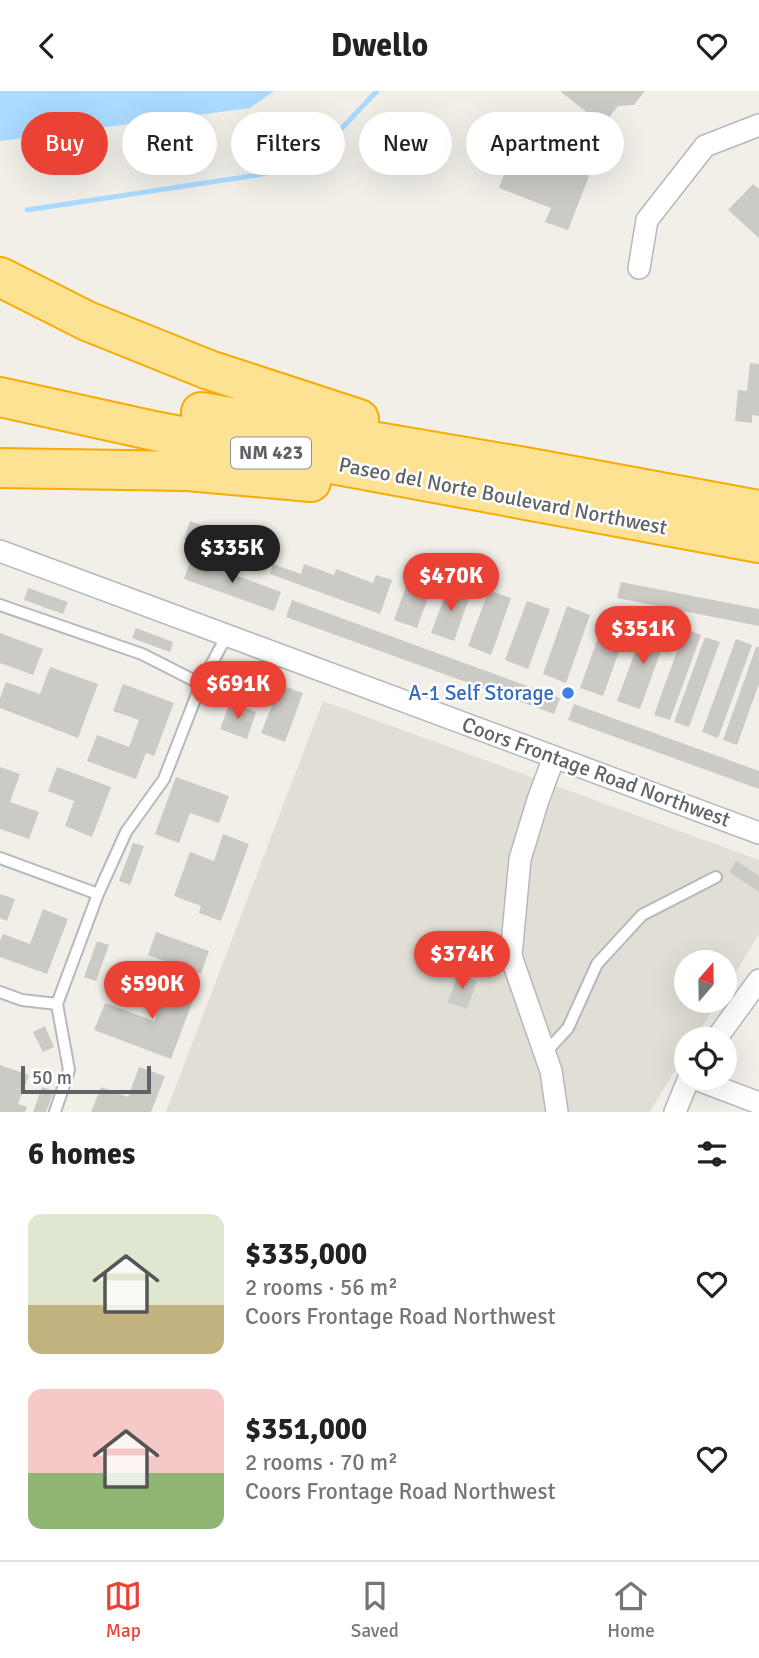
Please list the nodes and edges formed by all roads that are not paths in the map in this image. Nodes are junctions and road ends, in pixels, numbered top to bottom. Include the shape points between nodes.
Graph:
1 (759, 125) edge
2 (639, 268) dead end
3 (0, 277) edge
4 (0, 371) edge
5 (0, 397) edge
6 (524, 467) junction
7 (0, 468) edge
8 (543, 503) junction
9 (759, 510) edge
10 (759, 543) edge
11 (0, 551) edge
12 (0, 605) edge
13 (228, 635) junction
14 (201, 684) junction
15 (554, 757) junction
16 (759, 833) edge
17 (0, 859) edge
18 (716, 877) dead end
19 (97, 894) junction
20 (759, 980) edge
21 (0, 992) edge
22 (57, 1004) junction
23 (725, 1027) edge
24 (545, 1053) junction
25 (685, 1090) edge
26 (722, 1090) edge
27 (759, 1104) edge
28 (55, 1112) edge
29 (557, 1112) edge
30 (674, 1112) edge

1 - 2 street via 705,146 646,220
3 - 6 highway via 88,321 209,370
4 - 6 highway, Paseo del Norte Boulevard Northwest / NM 423 via 228,418
5 - 8 highway, Paseo del Norte Boulevard Northwest / NM 423 via 159,432
6 - 9 highway, Paseo del Norte Boulevard Northwest / NM 423
7 - 8 highway via 187,471
8 - 10 highway, Paseo del Norte Boulevard Northwest / NM 423
11 - 13 street, Coors Frontage Road Northwest
12 - 14 lane via 142,654
13 - 14 lane
13 - 15 street, Coors Frontage Road Northwest
14 - 19 lane via 164,779 126,832
15 - 16 street, Coors Frontage Road Northwest
15 - 24 street via 520,859 511,956
17 - 19 lane
18 - 24 lane via 642,915 597,964 568,1028
19 - 22 lane
20 - 23 street
21 - 22 lane
22 - 28 lane via 69,1070
24 - 29 street
25 - 30 street
26 - 27 street

